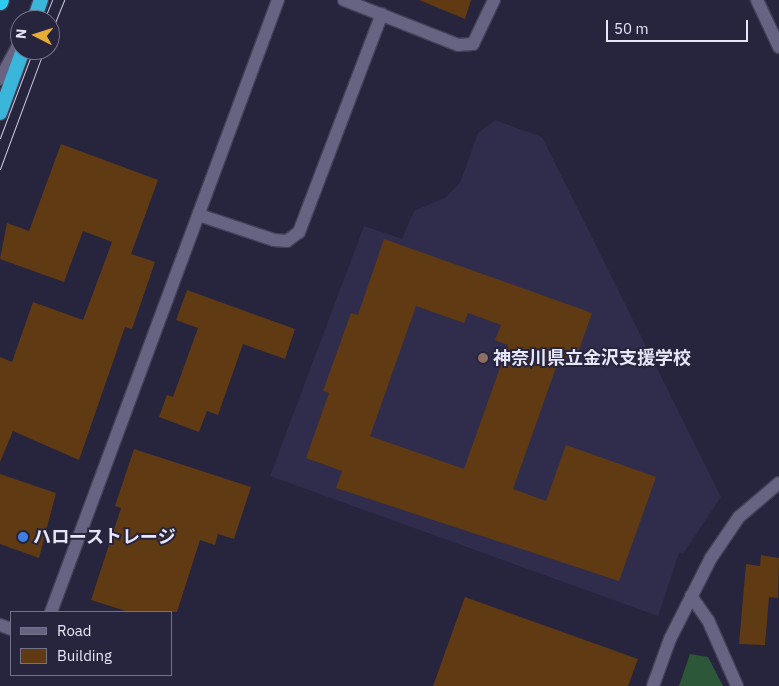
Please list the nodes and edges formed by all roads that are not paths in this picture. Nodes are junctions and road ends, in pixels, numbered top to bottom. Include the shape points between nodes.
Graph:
1 (278, 0) edge
2 (344, 0) edge
3 (494, 0) edge
4 (757, 0) edge
5 (382, 14) junction
6 (779, 47) edge
7 (10, 60) edge
8 (19, 60) edge
9 (0, 79) edge
10 (0, 113) edge
11 (199, 214) junction
12 (779, 484) edge
13 (691, 596) junction
14 (51, 611) edge
15 (653, 686) edge
16 (737, 686) edge

1 - 11 street
2 - 5 street
3 - 5 street via 472,44 458,45
4 - 6 street
5 - 11 street via 299,232 287,241 274,240
7 - 9 street
8 - 10 highway
11 - 14 street
12 - 13 street via 740,517
13 - 15 street
13 - 16 street via 708,620

